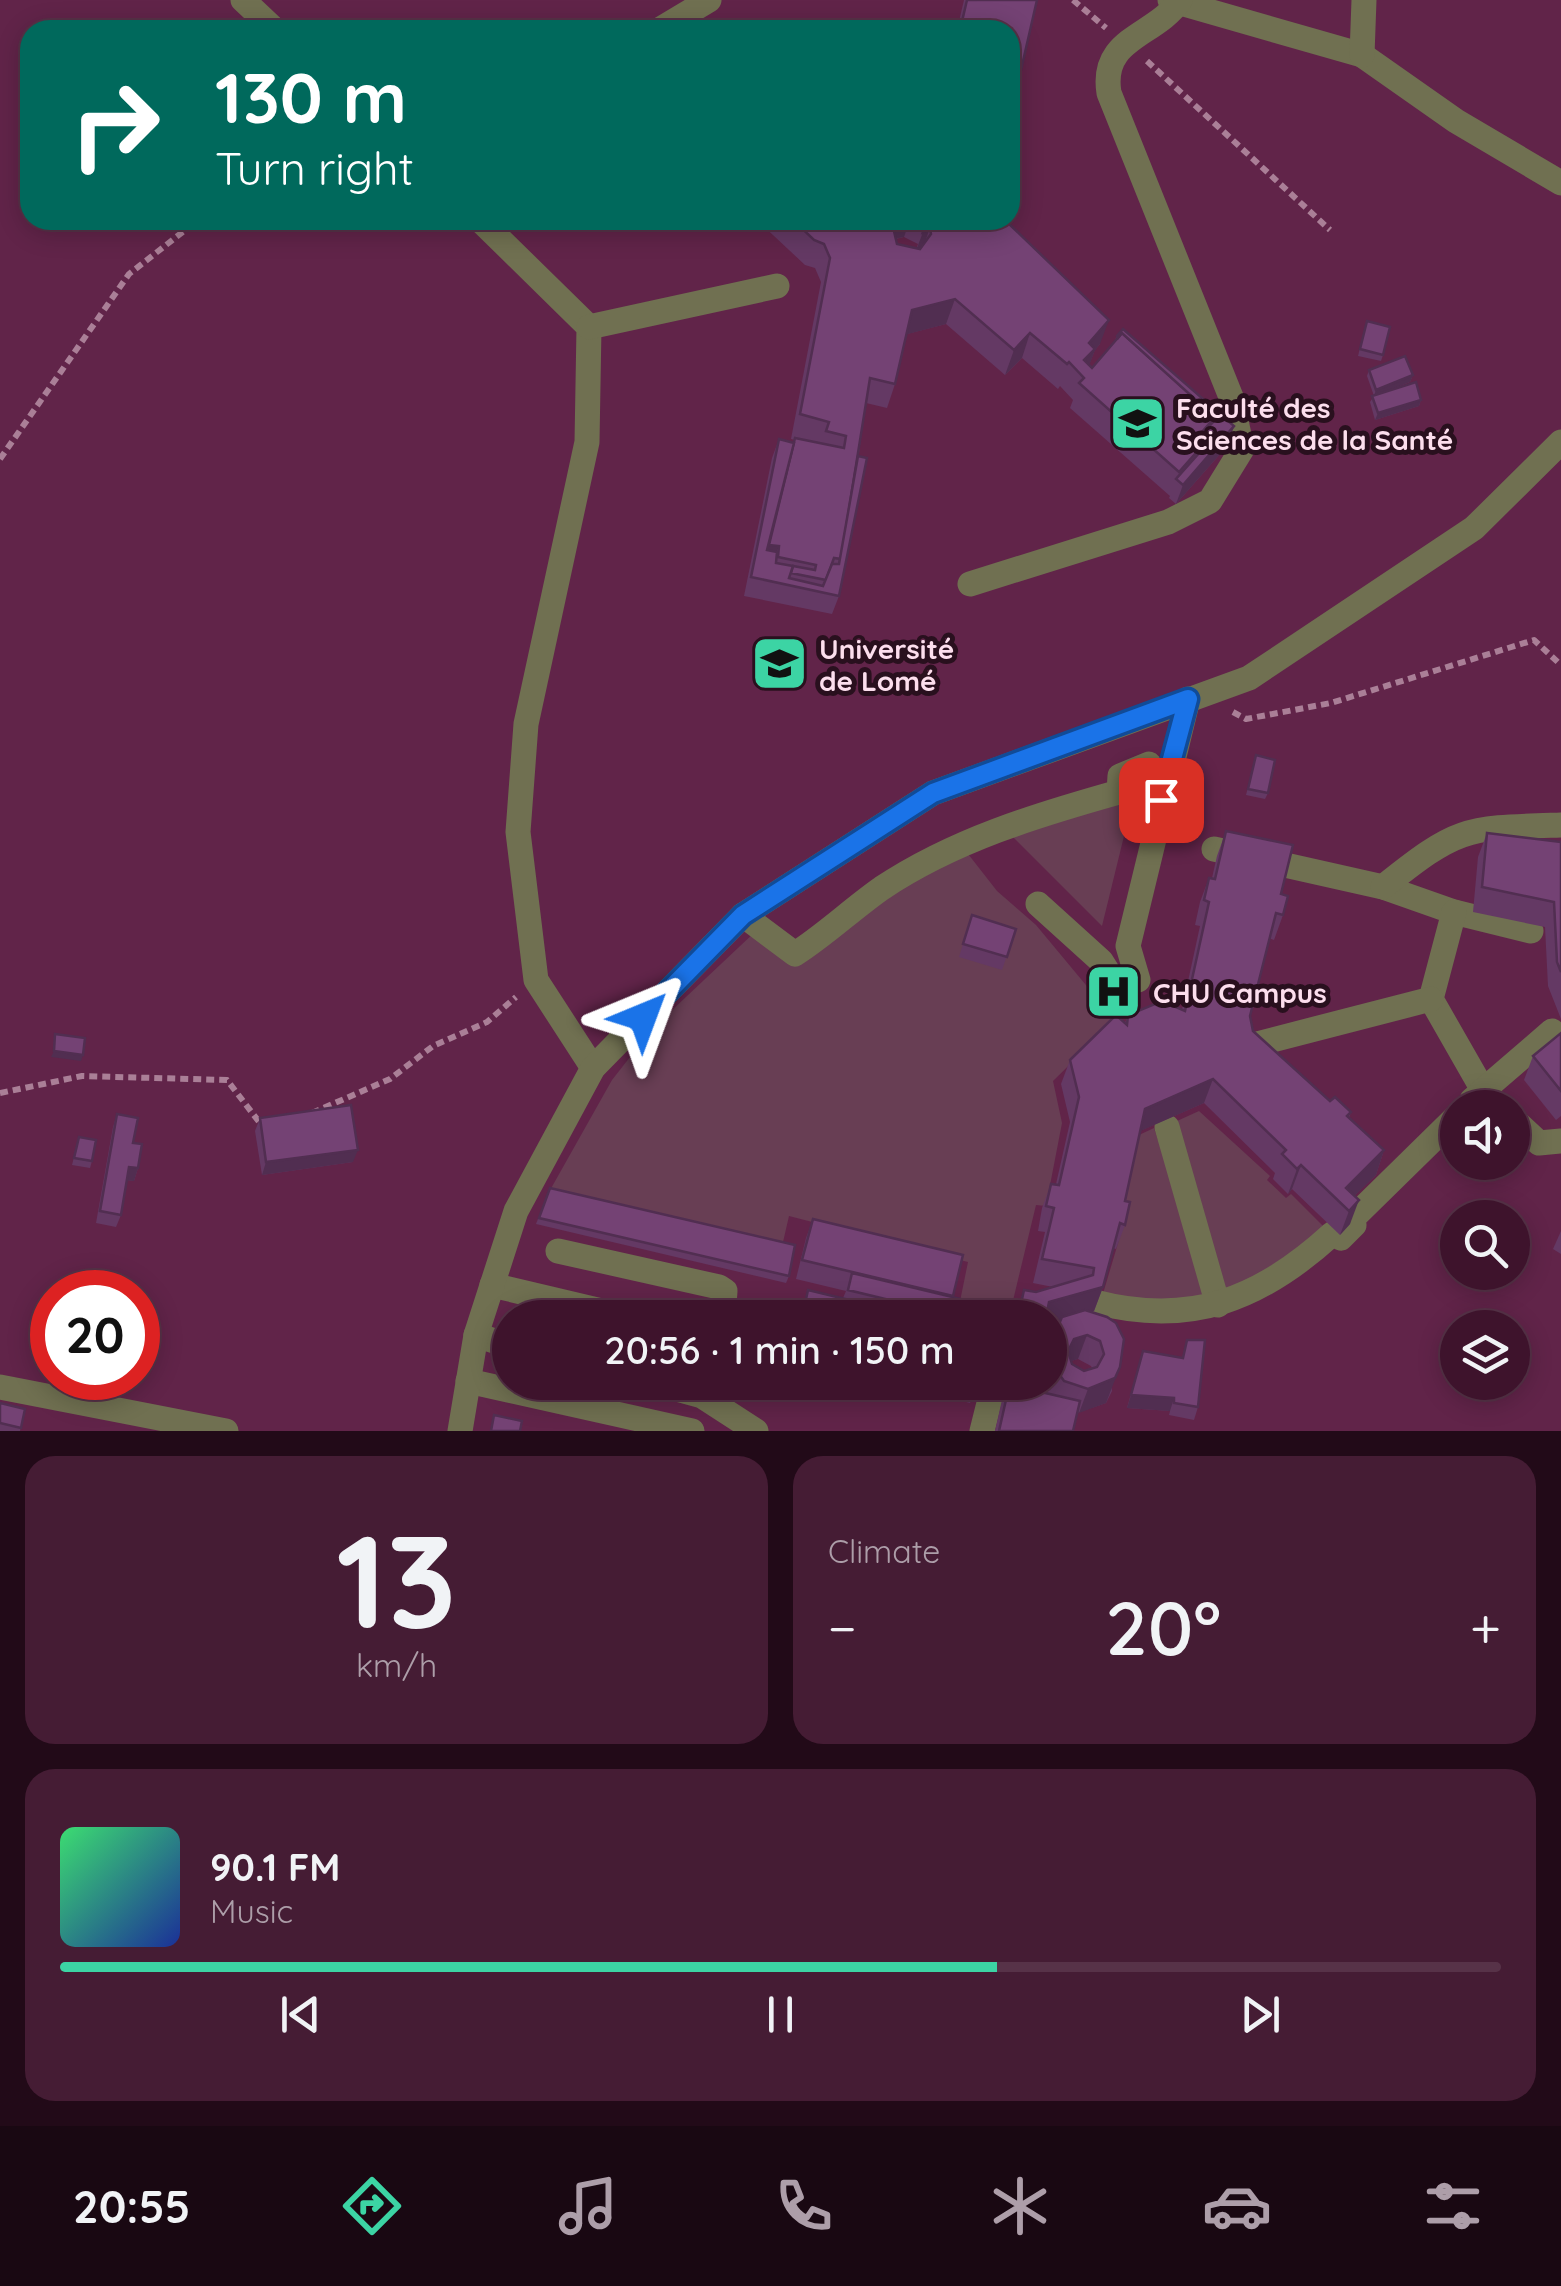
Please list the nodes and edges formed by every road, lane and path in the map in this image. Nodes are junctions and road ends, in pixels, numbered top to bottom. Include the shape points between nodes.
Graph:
1 (242, 0) edge
2 (709, 0) edge
3 (1072, 0) edge
4 (1364, 0) edge
5 (1177, 1) edge
6 (264, 20) edge
7 (676, 20) edge
8 (1128, 43) junction
9 (1362, 55) junction
10 (1561, 183) edge
11 (185, 230) edge
12 (490, 230) edge
13 (1330, 230) dead end
14 (777, 286) dead end
15 (589, 327) junction
16 (1561, 442) edge
17 (0, 459) edge
18 (970, 584) dead end
19 (1561, 665) edge
20 (1194, 697) junction
21 (1153, 769) dead end
22 (1561, 825) edge
23 (1214, 849) dead end
24 (1383, 887) junction
25 (1038, 904) dead end
26 (1454, 912) junction
27 (743, 915) junction
28 (1531, 932) dead end
29 (536, 980) junction
30 (1431, 1000) junction
31 (1552, 1032) dead end
32 (1249, 1046) edge
33 (593, 1068) junction
34 (1477, 1090) edge
35 (1495, 1090) edge
36 (0, 1093) edge
37 (302, 1116) edge
38 (1167, 1126) edge
39 (265, 1129) edge
40 (1440, 1133) edge
41 (1530, 1135) edge
42 (1561, 1141) edge
43 (558, 1251) dead end
44 (492, 1285) junction
45 (555, 1300) edge
46 (725, 1300) edge
47 (1096, 1302) edge
48 (1218, 1305) junction
49 (476, 1335) junction
50 (492, 1340) edge
51 (468, 1380) junction
52 (0, 1387) edge
53 (718, 1400) edge
54 (990, 1400) edge
55 (226, 1431) edge
56 (460, 1431) edge
57 (692, 1431) edge
58 (756, 1431) edge
59 (982, 1431) edge

1 - 6 lane
2 - 7 lane
3 - 8 path
4 - 9 lane
5 - 8 lane
5 - 9 lane
8 - 13 path
8 - 18 lane via 1106,72 1109,93 1231,398 1242,449 1210,501 1168,522
9 - 10 lane
11 - 17 path via 129,274
12 - 15 lane
14 - 15 lane
15 - 29 lane via 587,442 525,742 518,832
16 - 20 lane via 1474,528 1249,678
19 - 20 path via 1534,640 1331,703 1246,718
20 - 25 lane via 1128,946 1128,984
20 - 27 lane via 933,793
21 - 27 lane via 1149,764 1120,776 1119,792 964,843 883,888 795,954
22 - 24 lane via 1476,828 1441,841
23 - 24 lane
24 - 26 lane
26 - 28 lane
26 - 30 lane
27 - 33 lane
29 - 33 lane
29 - 37 path via 487,1022 434,1046 390,1078
30 - 32 lane
30 - 34 lane
31 - 35 lane
33 - 44 lane via 516,1211
36 - 39 path via 82,1076 227,1080
38 - 48 lane
40 - 48 lane via 1341,1238 1332,1234 1282,1276
41 - 42 lane via 1539,1143
43 - 46 lane via 719,1288
44 - 45 lane
44 - 49 lane
47 - 48 lane via 1152,1311
49 - 50 lane
49 - 51 lane
51 - 56 lane
51 - 57 lane
52 - 55 lane
53 - 58 lane
54 - 59 lane

